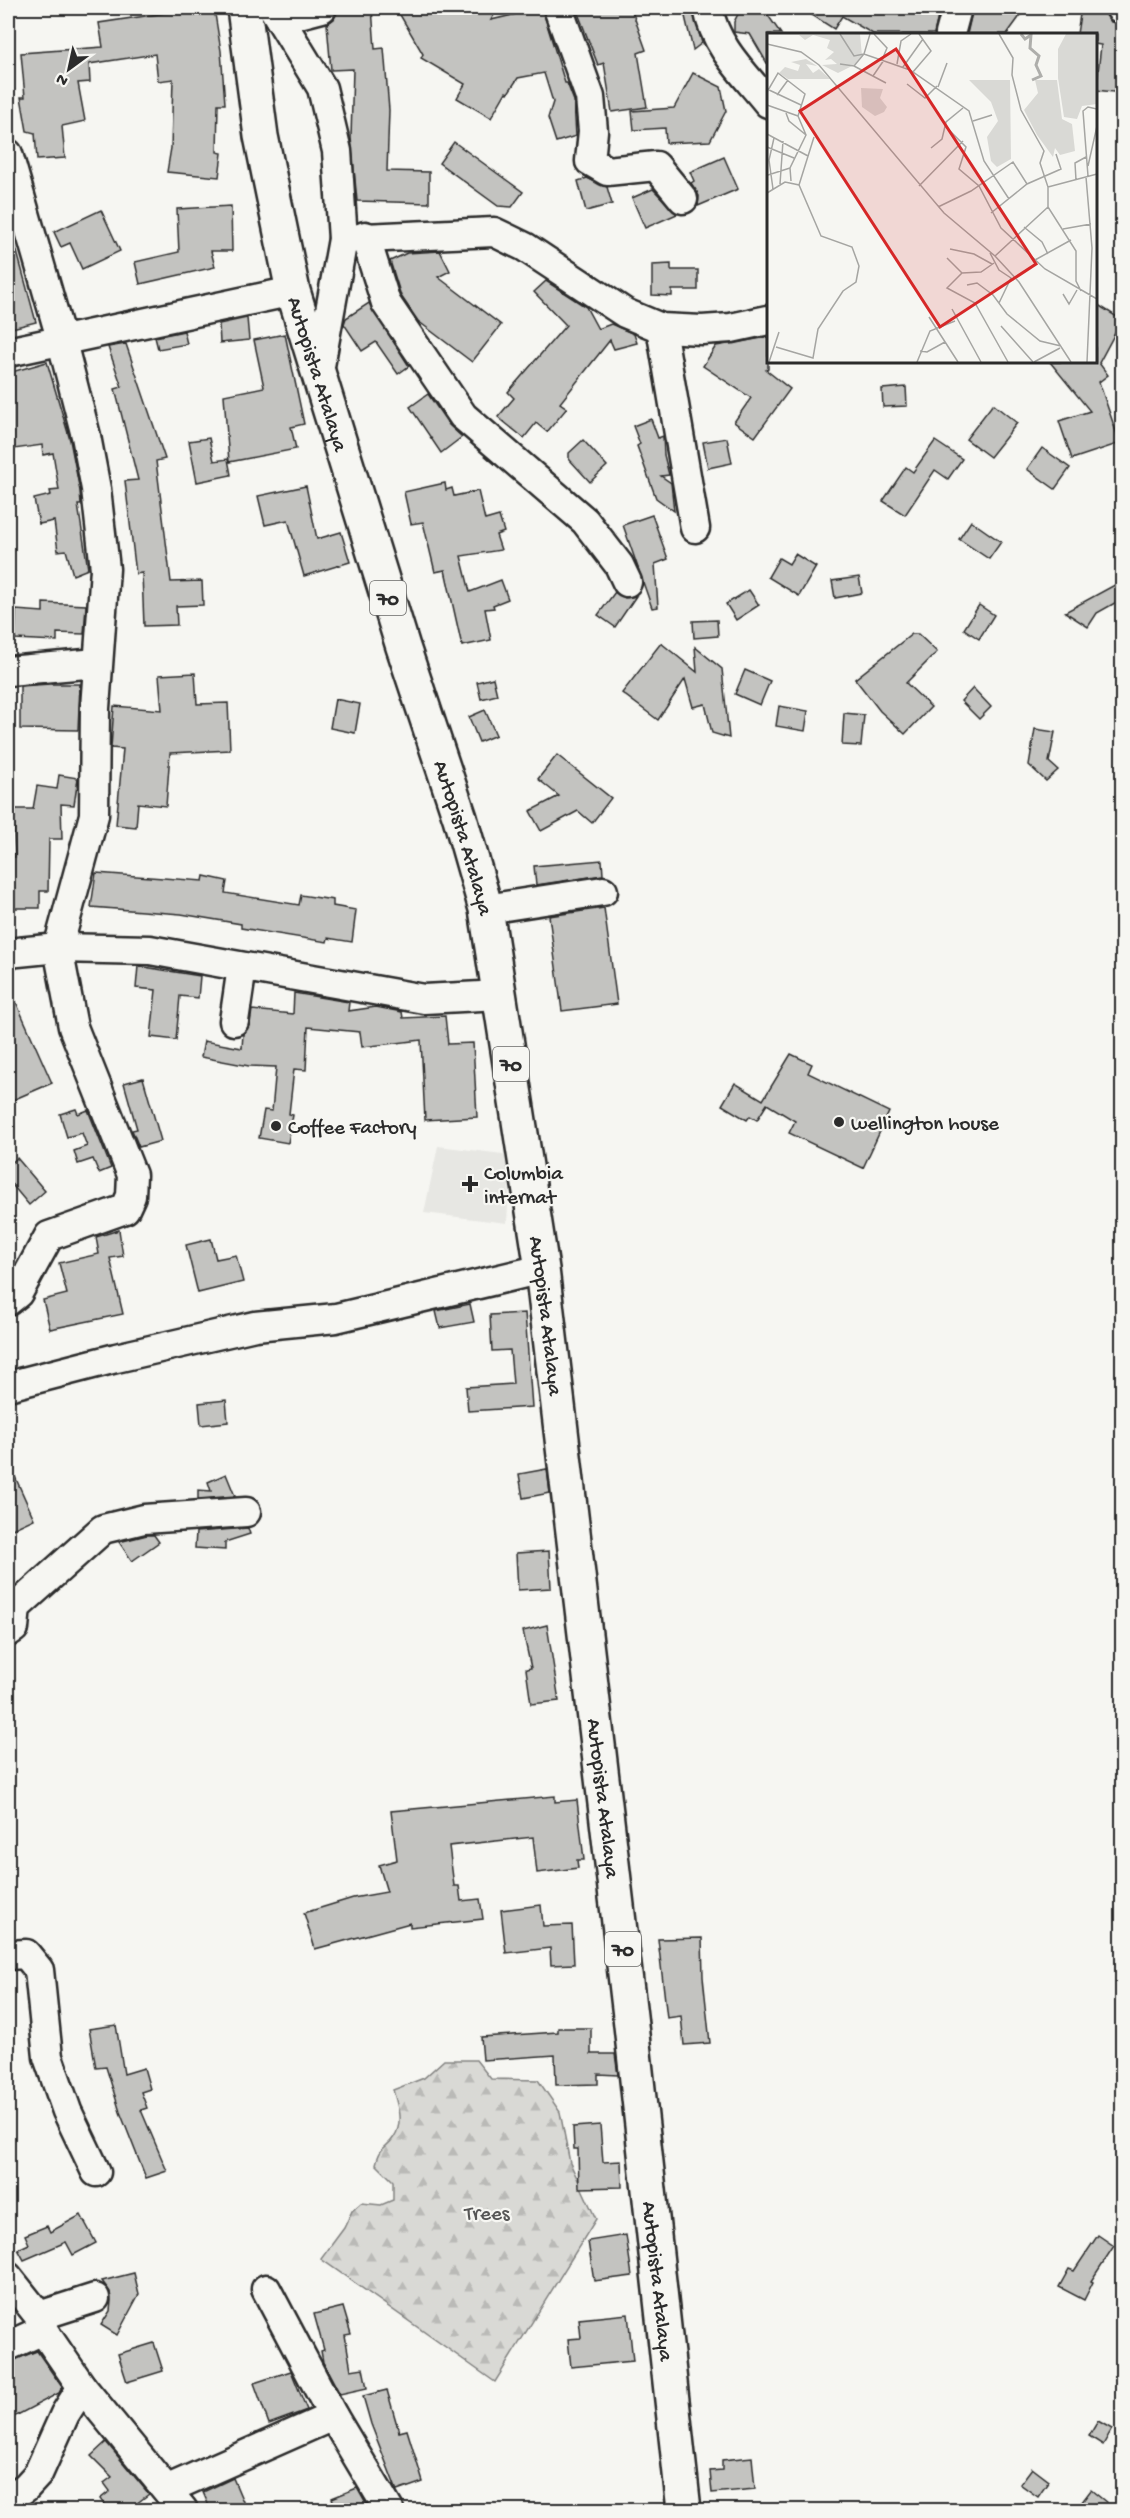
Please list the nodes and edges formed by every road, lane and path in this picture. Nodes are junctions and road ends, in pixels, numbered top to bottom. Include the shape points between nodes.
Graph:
1 (244, 8) edge
2 (322, 8) edge
3 (558, 8) edge
4 (708, 8) edge
5 (957, 8) edge
6 (277, 13) edge
7 (950, 33) edge
8 (767, 101) edge
9 (8, 154) edge
10 (683, 199) dead end
11 (354, 237) junction
12 (293, 291) junction
13 (767, 320) edge
14 (661, 328) junction
15 (62, 342) junction
16 (8, 352) edge
17 (318, 377) junction
18 (695, 528) dead end
19 (627, 582) dead end
20 (97, 663) junction
21 (8, 671) edge
22 (603, 891) dead end
23 (486, 909) junction
24 (58, 948) junction
25 (8, 952) edge
26 (242, 967) junction
27 (500, 994) junction
28 (234, 1021) dead end
29 (542, 1269) junction
30 (8, 1300) edge
31 (8, 1386) edge
32 (246, 1512) dead end
33 (10, 1610) edge
34 (8, 1955) edge
35 (96, 2172) dead end
36 (8, 2277) edge
37 (266, 2289) dead end
38 (95, 2298) dead end
39 (41, 2323) junction
40 (8, 2346) edge
41 (82, 2387) junction
42 (333, 2416) junction
43 (8, 2499) edge
44 (172, 2503) edge
45 (388, 2511) edge
46 (684, 2511) edge

1 - 12 main road, Autopista Atalaya / 70 via 261,136
2 - 6 street
3 - 10 street via 591,97 590,161 607,171 656,166
4 - 8 street via 723,48
5 - 7 street
6 - 11 street via 322,88
9 - 15 street
11 - 14 street via 494,232 525,247 625,313
11 - 17 street
11 - 19 street via 386,303 463,416 585,521 619,565
12 - 15 street
12 - 17 main road, Autopista Atalaya / 70
13 - 14 street via 731,328
14 - 18 street
15 - 16 street
15 - 20 street via 96,489 103,558
17 - 23 main road, Autopista Atalaya / 70
20 - 21 street
20 - 24 street via 94,815
22 - 23 street
23 - 27 main road, Autopista Atalaya / 70
24 - 25 street
24 - 26 street via 150,950
24 - 30 street via 73,1027 132,1175 131,1196 125,1209 49,1236 18,1293
26 - 27 street via 424,999
26 - 28 street
27 - 29 main road, Autopista Atalaya / 70
29 - 31 street via 336,1318 243,1329
29 - 46 main road, Autopista Atalaya / 70
32 - 33 street via 144,1520 103,1529
34 - 35 street via 26,1954 39,1970 48,2057 67,2111
36 - 39 street
37 - 42 street
38 - 39 street
39 - 40 street
39 - 41 street
41 - 43 street via 38,2474
41 - 44 street
42 - 44 street
42 - 45 street

